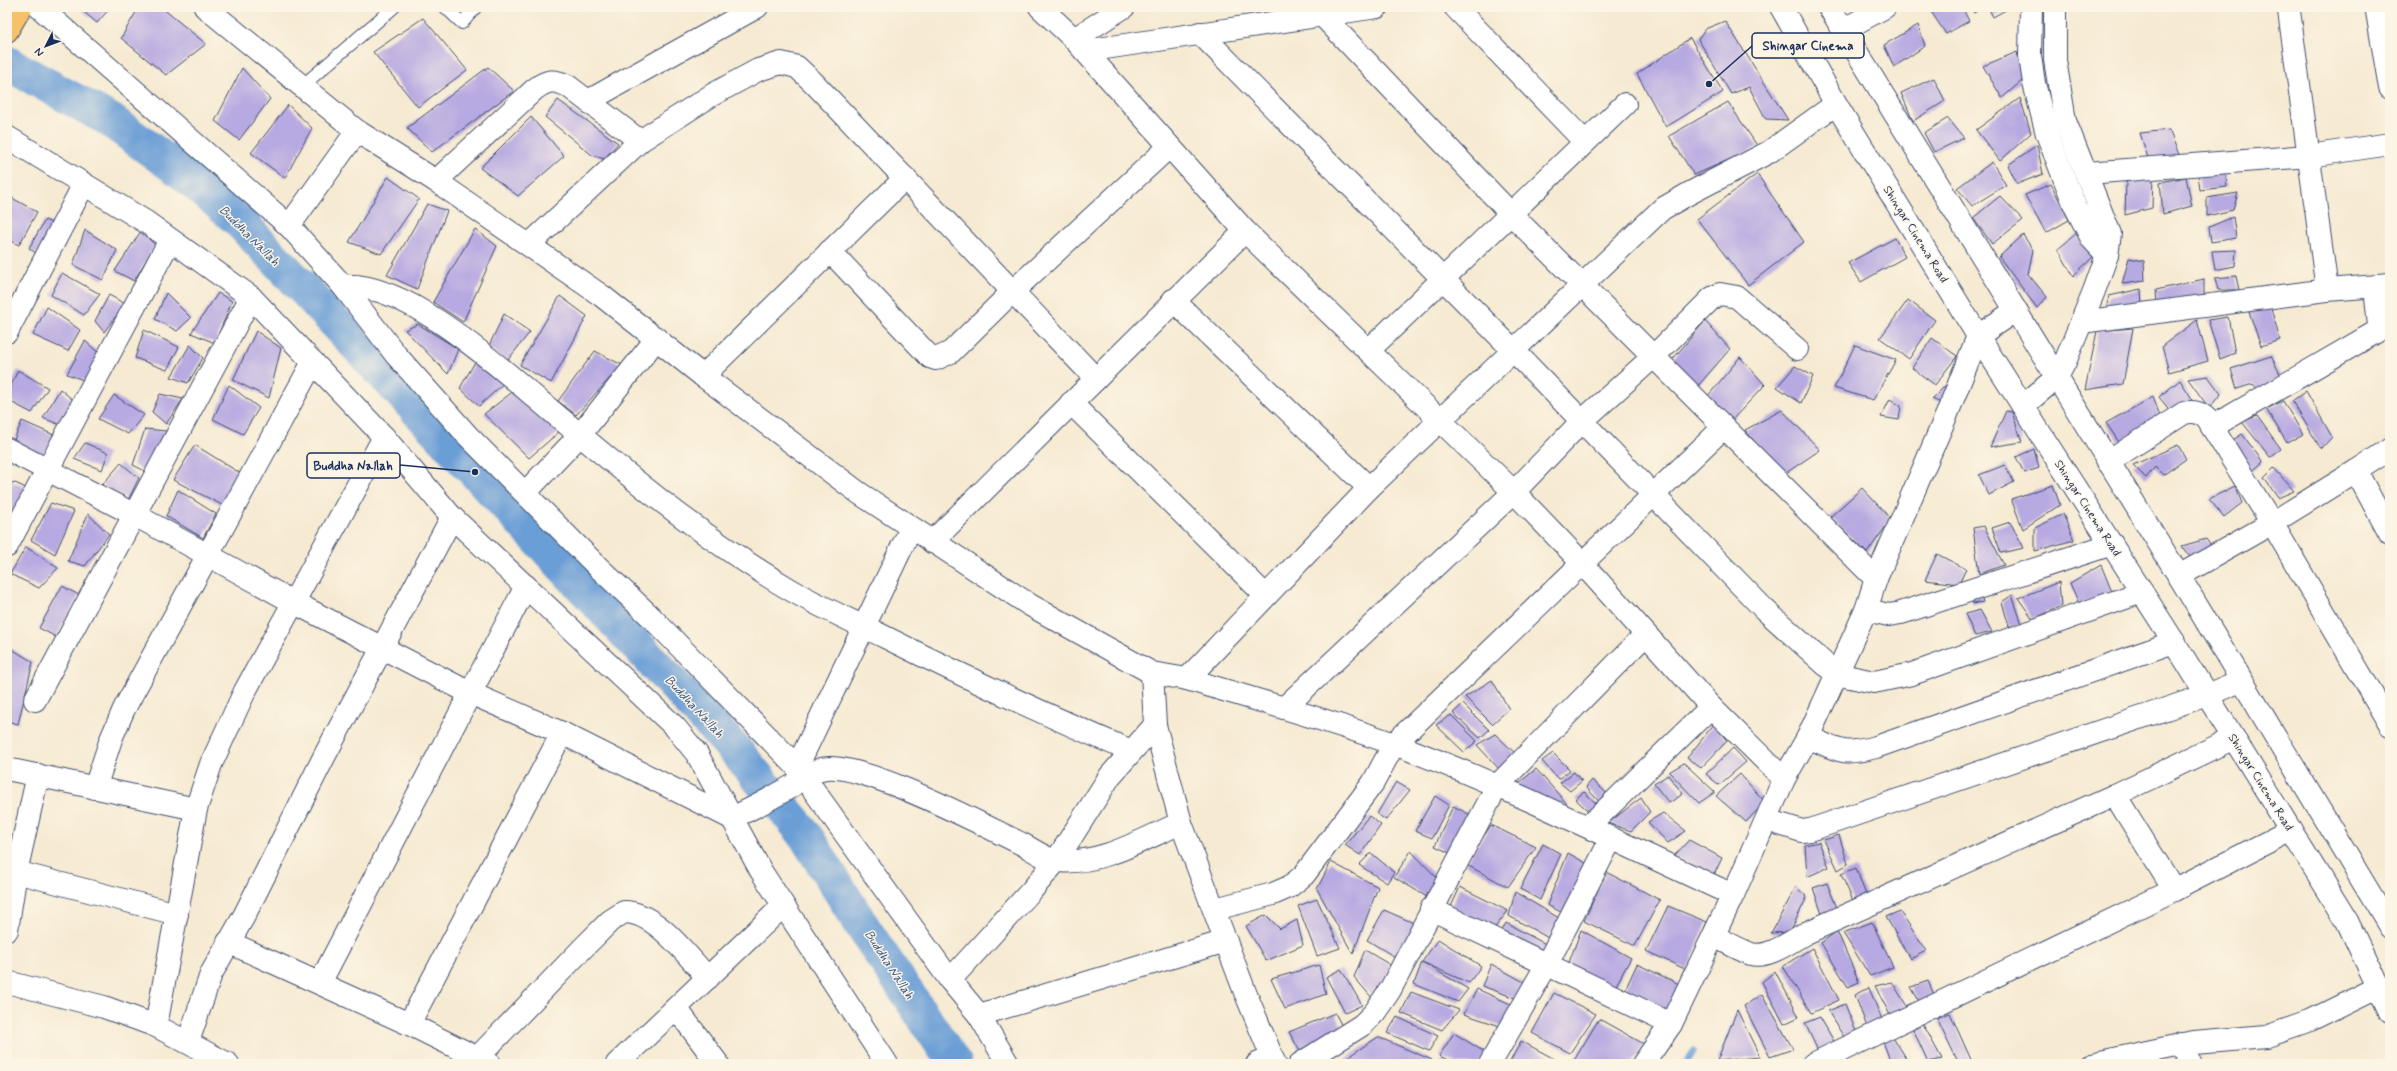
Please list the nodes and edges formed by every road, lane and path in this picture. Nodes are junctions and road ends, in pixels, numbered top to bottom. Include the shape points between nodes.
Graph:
1 (205, 7) edge
2 (394, 7) edge
3 (446, 7) edge
4 (476, 7) edge
5 (757, 7) edge
6 (1040, 7) edge
7 (1124, 7) edge
8 (1377, 7) edge
9 (1455, 7) edge
10 (1781, 7) edge
11 (1829, 7) edge
12 (1885, 7) edge
13 (2031, 7) edge
14 (2054, 7) edge
15 (26, 8) edge
16 (2289, 11) dead end
17 (1336, 12) edge
18 (2377, 12) dead end
19 (1843, 30) junction
20 (7, 31) edge
21 (1200, 33) junction
22 (1079, 45) junction
23 (301, 87) junction
24 (2390, 88) edge
25 (588, 101) junction
26 (1625, 104) dead end
27 (1836, 104) junction
28 (357, 131) junction
29 (7, 137) edge
30 (640, 141) junction
31 (1585, 142) junction
32 (2390, 144) edge
33 (1169, 147) junction
34 (2309, 156) junction
35 (2087, 173) junction
36 (905, 178) junction
37 (436, 180) junction
38 (84, 184) junction
39 (1511, 214) junction
40 (289, 226) junction
41 (1245, 230) junction
42 (170, 240) junction
43 (528, 245) junction
44 (830, 251) junction
45 (2107, 255) junction
46 (1442, 279) junction
47 (1582, 285) junction
48 (343, 286) junction
49 (2383, 286) edge
50 (2327, 290) junction
51 (1012, 292) junction
52 (252, 297) junction
53 (1173, 300) junction
54 (2016, 310) junction
55 (2081, 322) junction
56 (7, 332) edge
57 (1978, 336) junction
58 (657, 338) junction
59 (1797, 349) dead end
60 (1369, 350) junction
61 (1514, 351) junction
62 (1653, 357) junction
63 (313, 362) junction
64 (703, 376) junction
65 (2057, 377) junction
66 (1096, 379) junction
67 (1071, 403) junction
68 (2023, 406) junction
69 (1441, 419) junction
70 (1581, 422) junction
71 (2212, 427) junction
72 (1723, 428) junction
73 (580, 435) junction
74 (384, 437) junction
75 (7, 449) edge
76 (2390, 450) edge
77 (2108, 462) junction
78 (2356, 471) junction
79 (48, 472) junction
80 (1369, 488) junction
81 (1514, 492) junction
82 (525, 493) junction
83 (1652, 495) junction
84 (135, 515) junction
85 (452, 517) junction
86 (2272, 523) junction
87 (912, 528) junction
88 (2390, 534) edge
89 (932, 542) junction
90 (2112, 544) junction
91 (7, 546) edge
92 (207, 556) junction
93 (1582, 563) junction
94 (2179, 576) junction
95 (1876, 579) junction
96 (526, 586) junction
97 (2142, 592) junction
98 (1265, 595) junction
99 (293, 602) junction
100 (1877, 612) junction
101 (864, 626) junction
102 (1645, 635) junction
103 (2174, 642) junction
104 (383, 648) junction
105 (1152, 673) junction
106 (1849, 678) junction
107 (1187, 679) junction
108 (2240, 681) junction
109 (470, 692) junction
110 (2206, 695) junction
111 (35, 700) dead end
112 (1711, 706) junction
113 (1284, 708) junction
114 (1155, 725) junction
115 (2390, 725) edge
116 (562, 733) junction
117 (2234, 738) junction
118 (1814, 740) junction
119 (1394, 744) junction
120 (1131, 751) junction
121 (7, 769) edge
122 (38, 775) junction
123 (800, 775) junction
124 (1784, 779) junction
125 (1497, 786) junction
126 (95, 788) junction
127 (2115, 795) junction
128 (196, 809) junction
129 (731, 818) junction
130 (1181, 823) junction
131 (1589, 826) junction
132 (1784, 826) junction
133 (2291, 830) junction
134 (1612, 839) junction
135 (1056, 861) junction
136 (16, 872) junction
137 (2174, 890) junction
138 (1733, 895) junction
139 (783, 906) junction
140 (1215, 909) junction
141 (1431, 909) junction
142 (178, 914) junction
143 (2390, 927) edge
144 (7, 930) edge
145 (1723, 940) junction
146 (1226, 941) junction
147 (228, 942) junction
148 (1547, 964) junction
149 (708, 978) junction
150 (950, 980) junction
151 (7, 982) edge
152 (320, 983) junction
153 (2385, 991) edge
154 (676, 1008) junction
155 (979, 1015) junction
156 (409, 1024) junction
157 (1671, 1024) junction
158 (156, 1026) junction
159 (188, 1042) junction
160 (2187, 1059) edge
161 (484, 1060) edge
162 (1268, 1062) edge
163 (228, 1064) edge
164 (617, 1064) edge
165 (718, 1064) edge
166 (887, 1064) edge
167 (1008, 1064) edge
168 (1300, 1064) edge
169 (1490, 1064) edge
170 (1643, 1064) edge
171 (1813, 1064) edge
172 (2091, 1064) edge

1 - 23 street
2 - 23 lane
3 - 4 lane via 462,23
5 - 25 street
6 - 22 street
7 - 22 street
8 - 17 street
9 - 31 street
10 - 27 street, Shingar Cinema Road
11 - 19 street
12 - 19 street
13 - 45 street via 2030,56 2047,134 2092,239
14 - 35 street via 2055,60 2065,121
15 - 20 main road
15 - 40 street
16 - 34 street
17 - 21 street
17 - 39 street
18 - 24 street
19 - 54 street
21 - 22 street
21 - 46 street
22 - 33 street
23 - 28 street
25 - 30 street
25 - 37 street via 557,80 542,84
26 - 31 street
27 - 47 street via 1769,152 1662,209
27 - 57 street, Shingar Cinema Road
28 - 37 street
28 - 40 street
29 - 38 street
30 - 36 street via 712,95 758,70 781,63 797,67
30 - 43 street
31 - 39 street
32 - 34 street
33 - 41 street
33 - 51 street
34 - 35 street
34 - 50 street
35 - 45 street via 2110,234
36 - 44 street
36 - 51 street
37 - 43 street
38 - 42 street
38 - 56 street
39 - 46 street
39 - 47 street
40 - 48 street
41 - 53 street
41 - 60 street
42 - 52 street
42 - 79 street
43 - 58 street
44 - 51 street via 930,357 936,358 950,352
44 - 64 street
45 - 55 street
46 - 60 street
46 - 61 street
47 - 61 street
47 - 62 street
48 - 73 street via 375,288 400,299 443,326 490,359
48 - 82 street via 396,355 468,436
49 - 50 street
49 - 71 street via 2379,326 2376,332
50 - 55 street
51 - 66 street
52 - 63 street
52 - 84 street
53 - 66 street
53 - 80 street
54 - 57 street
54 - 65 street
55 - 65 street
57 - 68 street, Shingar Cinema Road
57 - 95 street
58 - 64 street
58 - 73 street
59 - 62 street via 1737,297 1720,294 1712,298
60 - 69 street
61 - 69 street
61 - 70 street
62 - 70 street
62 - 72 street
63 - 74 street
63 - 92 street
64 - 87 street via 859,493
65 - 68 street
65 - 77 street
66 - 67 street
67 - 89 street
67 - 98 street
68 - 90 street, Shingar Cinema Road
69 - 80 street
69 - 81 street
70 - 81 street
70 - 83 street
71 - 77 street via 2200,413 2184,413
71 - 86 street
72 - 83 street
72 - 95 street
73 - 82 street
73 - 101 street via 684,518 734,553 792,590
74 - 85 street
74 - 99 street
75 - 79 street
76 - 78 street
77 - 94 street
78 - 86 street
78 - 88 street
79 - 84 street
79 - 91 street
80 - 98 street
81 - 93 street
81 - 113 street
82 - 123 street via 650,616
83 - 93 street
83 - 106 street via 1764,609
84 - 92 street
84 - 111 street
85 - 96 street
85 - 104 street
86 - 94 street
86 - 115 street
87 - 89 street
87 - 101 street
89 - 105 street via 1030,605
90 - 97 street, Shingar Cinema Road
90 - 100 street via 1918,608
92 - 99 street
92 - 126 street via 124,709
93 - 102 street
93 - 119 street
94 - 108 street
95 - 100 street
96 - 109 street
96 - 129 street via 674,727 697,754
97 - 103 street, Shingar Cinema Road
97 - 106 street via 1912,674 1887,681
98 - 107 street
99 - 104 street
99 - 128 street via 225,730
100 - 106 street
101 - 120 street via 972,681
101 - 123 street
102 - 112 street
102 - 125 street
103 - 110 street, Shingar Cinema Road
103 - 118 street via 1876,747 1852,753 1843,752
104 - 109 street
104 - 147 street via 325,755 244,916
105 - 107 street
105 - 114 street
106 - 118 street
107 - 113 street
108 - 110 street
108 - 143 street
109 - 116 street
109 - 152 street
110 - 117 street, Shingar Cinema Road
110 - 132 street
112 - 124 street
112 - 131 street
113 - 119 street
114 - 120 street
114 - 130 street
116 - 129 street
116 - 156 street
117 - 127 street
117 - 133 street, Shingar Cinema Road
118 - 124 street
119 - 125 street
119 - 140 street via 1373,783 1304,875 1289,887 1273,894
120 - 135 street via 1110,776
121 - 122 street
122 - 126 street
122 - 136 street
123 - 129 street via 754,809
123 - 135 street via 821,769 854,770 928,800
123 - 150 street
124 - 132 street
125 - 131 street
125 - 141 street
126 - 128 street
127 - 137 street
127 - 145 street via 1806,933 1772,951 1760,955 1752,954
128 - 142 street
129 - 139 street
130 - 135 street via 1081,862
130 - 140 street
131 - 134 street
132 - 138 street
133 - 137 street
133 - 153 street, Shingar Cinema Road via 2347,921
134 - 138 street
134 - 148 street
135 - 150 street
136 - 142 street
136 - 144 street
137 - 171 street
138 - 145 street
139 - 149 street
139 - 166 street
140 - 146 street
141 - 148 street
141 - 168 street via 1390,990 1375,1012 1362,1025
142 - 158 street
145 - 157 street
146 - 155 street
146 - 162 street
147 - 152 street
147 - 159 street via 210,974
148 - 157 street
148 - 169 street
149 - 154 street
149 - 161 street via 665,932 644,916 624,912 610,921 584,947
150 - 155 street
151 - 158 street via 104,1007
152 - 156 street
153 - 160 street via 2267,1036
154 - 164 street
154 - 165 street
155 - 167 street
156 - 161 street
157 - 170 street
158 - 159 street
159 - 163 street
160 - 172 street

